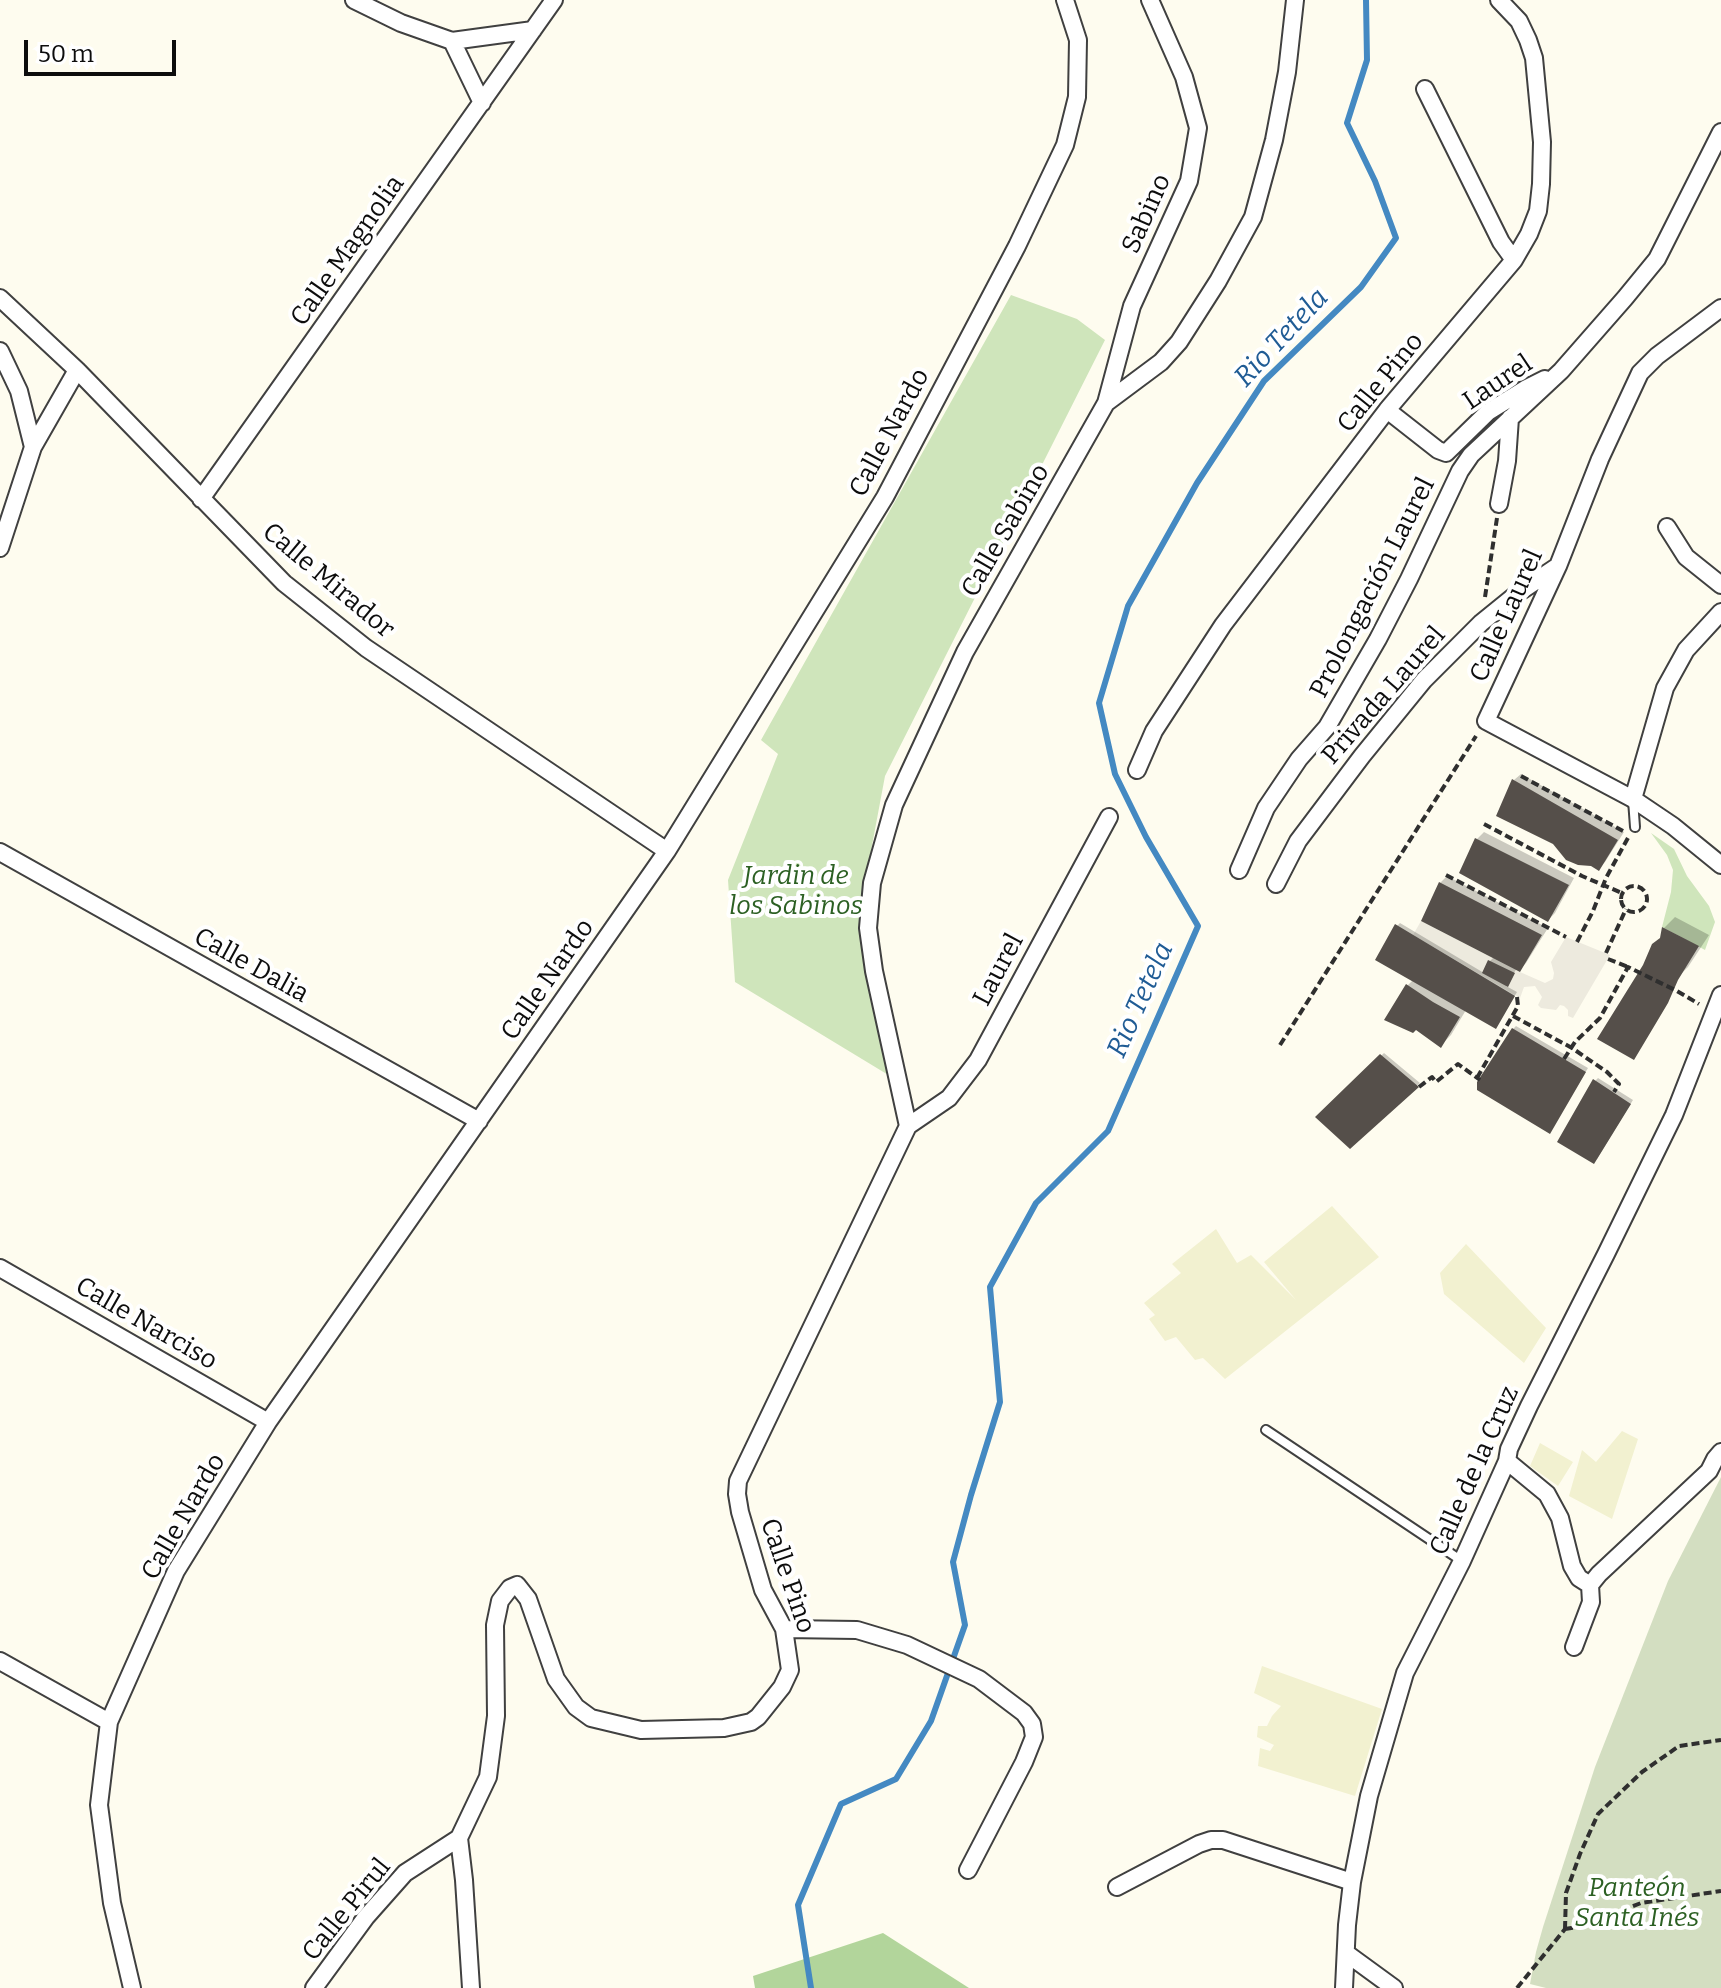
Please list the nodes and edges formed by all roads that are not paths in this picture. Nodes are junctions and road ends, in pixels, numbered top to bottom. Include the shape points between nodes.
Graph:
1 (354, 0) edge
2 (554, 0) edge
3 (1065, 0) edge
4 (1150, 0) edge
5 (1295, 0) edge
6 (1499, 0) edge
7 (533, 30) junction
8 (452, 41) junction
9 (1425, 89) dead end
10 (482, 103) junction
11 (1721, 132) edge
12 (1514, 260) junction
13 (0, 298) edge
14 (1721, 308) edge
15 (0, 351) edge
16 (77, 370) junction
17 (1561, 371) junction
18 (1106, 403) junction
19 (1387, 410) junction
20 (1510, 418) junction
21 (33, 447) junction
22 (201, 499) junction
23 (1499, 504) road end
24 (1667, 527) dead end
25 (0, 548) edge
26 (1558, 566) junction
27 (1721, 585) edge
28 (1721, 612) edge
29 (1137, 770) dead end
30 (1633, 799) junction
31 (1109, 817) dead end
32 (1635, 827) dead end
33 (667, 851) junction
34 (0, 852) edge
35 (1721, 865) edge
36 (1239, 870) dead end
37 (1276, 884) dead end
38 (1718, 1003) edge
39 (479, 1121) junction
40 (908, 1126) junction
41 (0, 1268) edge
42 (268, 1422) junction
43 (1266, 1430) dead end
44 (1721, 1452) edge
45 (1507, 1461) junction
46 (1715, 1472) edge
47 (1462, 1561) junction
48 (1590, 1585) junction
49 (784, 1629) junction
50 (1574, 1647) dead end
51 (0, 1661) edge
52 (109, 1722) junction
53 (459, 1838) junction
54 (968, 1870) dead end
55 (1352, 1882) junction
56 (1117, 1887) dead end
57 (1346, 1953) junction
58 (132, 1988) edge
59 (314, 1988) edge
60 (471, 1988) edge
61 (1344, 1988) edge
62 (1394, 1988) edge

1 - 8 street
2 - 7 street, Calle Magnolia
3 - 33 street, Calle Nardo via 1078,40 1077,97 1065,145 885,497
4 - 18 street, Sabino via 1184,77 1198,128 1189,181 1132,306
5 - 18 street, Calle Sabino via 1274,140 1253,217 1179,342
6 - 12 street, Calle Pino via 1519,21 1534,58 1542,142 1538,211
7 - 8 street
7 - 10 street, Calle Magnolia
8 - 10 street
9 - 12 street
10 - 22 street, Calle Magnolia
11 - 17 street via 1657,259
12 - 19 street, Calle Pino
13 - 16 street, Calle Mirador
14 - 26 street, Calle Laurel via 1640,373
15 - 21 street via 19,391
16 - 21 street
16 - 22 street, Calle Mirador
17 - 19 street, Laurel via 1488,412 1446,453
17 - 20 street
18 - 40 street, Calle Sabino via 965,652 894,805 872,883 868,928 874,971
19 - 29 street, Calle Pino via 1223,625 1154,731
20 - 23 street
20 - 36 street, Prolongación Laurel via 1460,471 1378,639 1327,727 1266,808
21 - 25 street
22 - 33 street, Calle Mirador via 284,583 366,648
24 - 27 street via 1686,557
26 - 30 street, Calle Laurel via 1486,721
26 - 37 street, Privada Laurel via 1481,623 1424,680 1298,841
28 - 30 street via 1686,650 1665,688
30 - 32 lane
30 - 35 street, Calle Laurel
31 - 40 street, Laurel via 978,1060 949,1098
33 - 39 street, Calle Nardo
34 - 39 street, Calle Dalia
38 - 45 street, Calle de la Cruz via 1674,1115 1529,1406
39 - 42 street, Calle Nardo
40 - 49 street, Calle Pino via 738,1481 740,1512 763,1590
41 - 42 street, Calle Narciso
42 - 52 street, Calle Nardo via 176,1571
43 - 47 lane
44 - 46 street
45 - 47 street, Calle de la Cruz
45 - 48 street via 1547,1494 1560,1518 1572,1566
46 - 48 street
47 - 55 street, Calle de la Cruz via 1405,1673 1369,1796
48 - 50 street via 1591,1602
49 - 53 street, Calle Pino via 790,1670 758,1717 724,1728 641,1730 591,1718 576,1707 556,1679 528,1599 517,1585 510,1588 500,1601 495,1625 496,1716 488,1777
49 - 54 street via 857,1630 907,1645 979,1679 1024,1713 1034,1737
51 - 52 street
52 - 58 street, Calle Nardo via 99,1805 112,1903
53 - 59 street, Calle Pirul via 405,1873
53 - 60 street
55 - 56 street via 1211,1840
55 - 57 street, Calle de la Cruz
57 - 61 street, Calle de la Cruz
57 - 62 street

